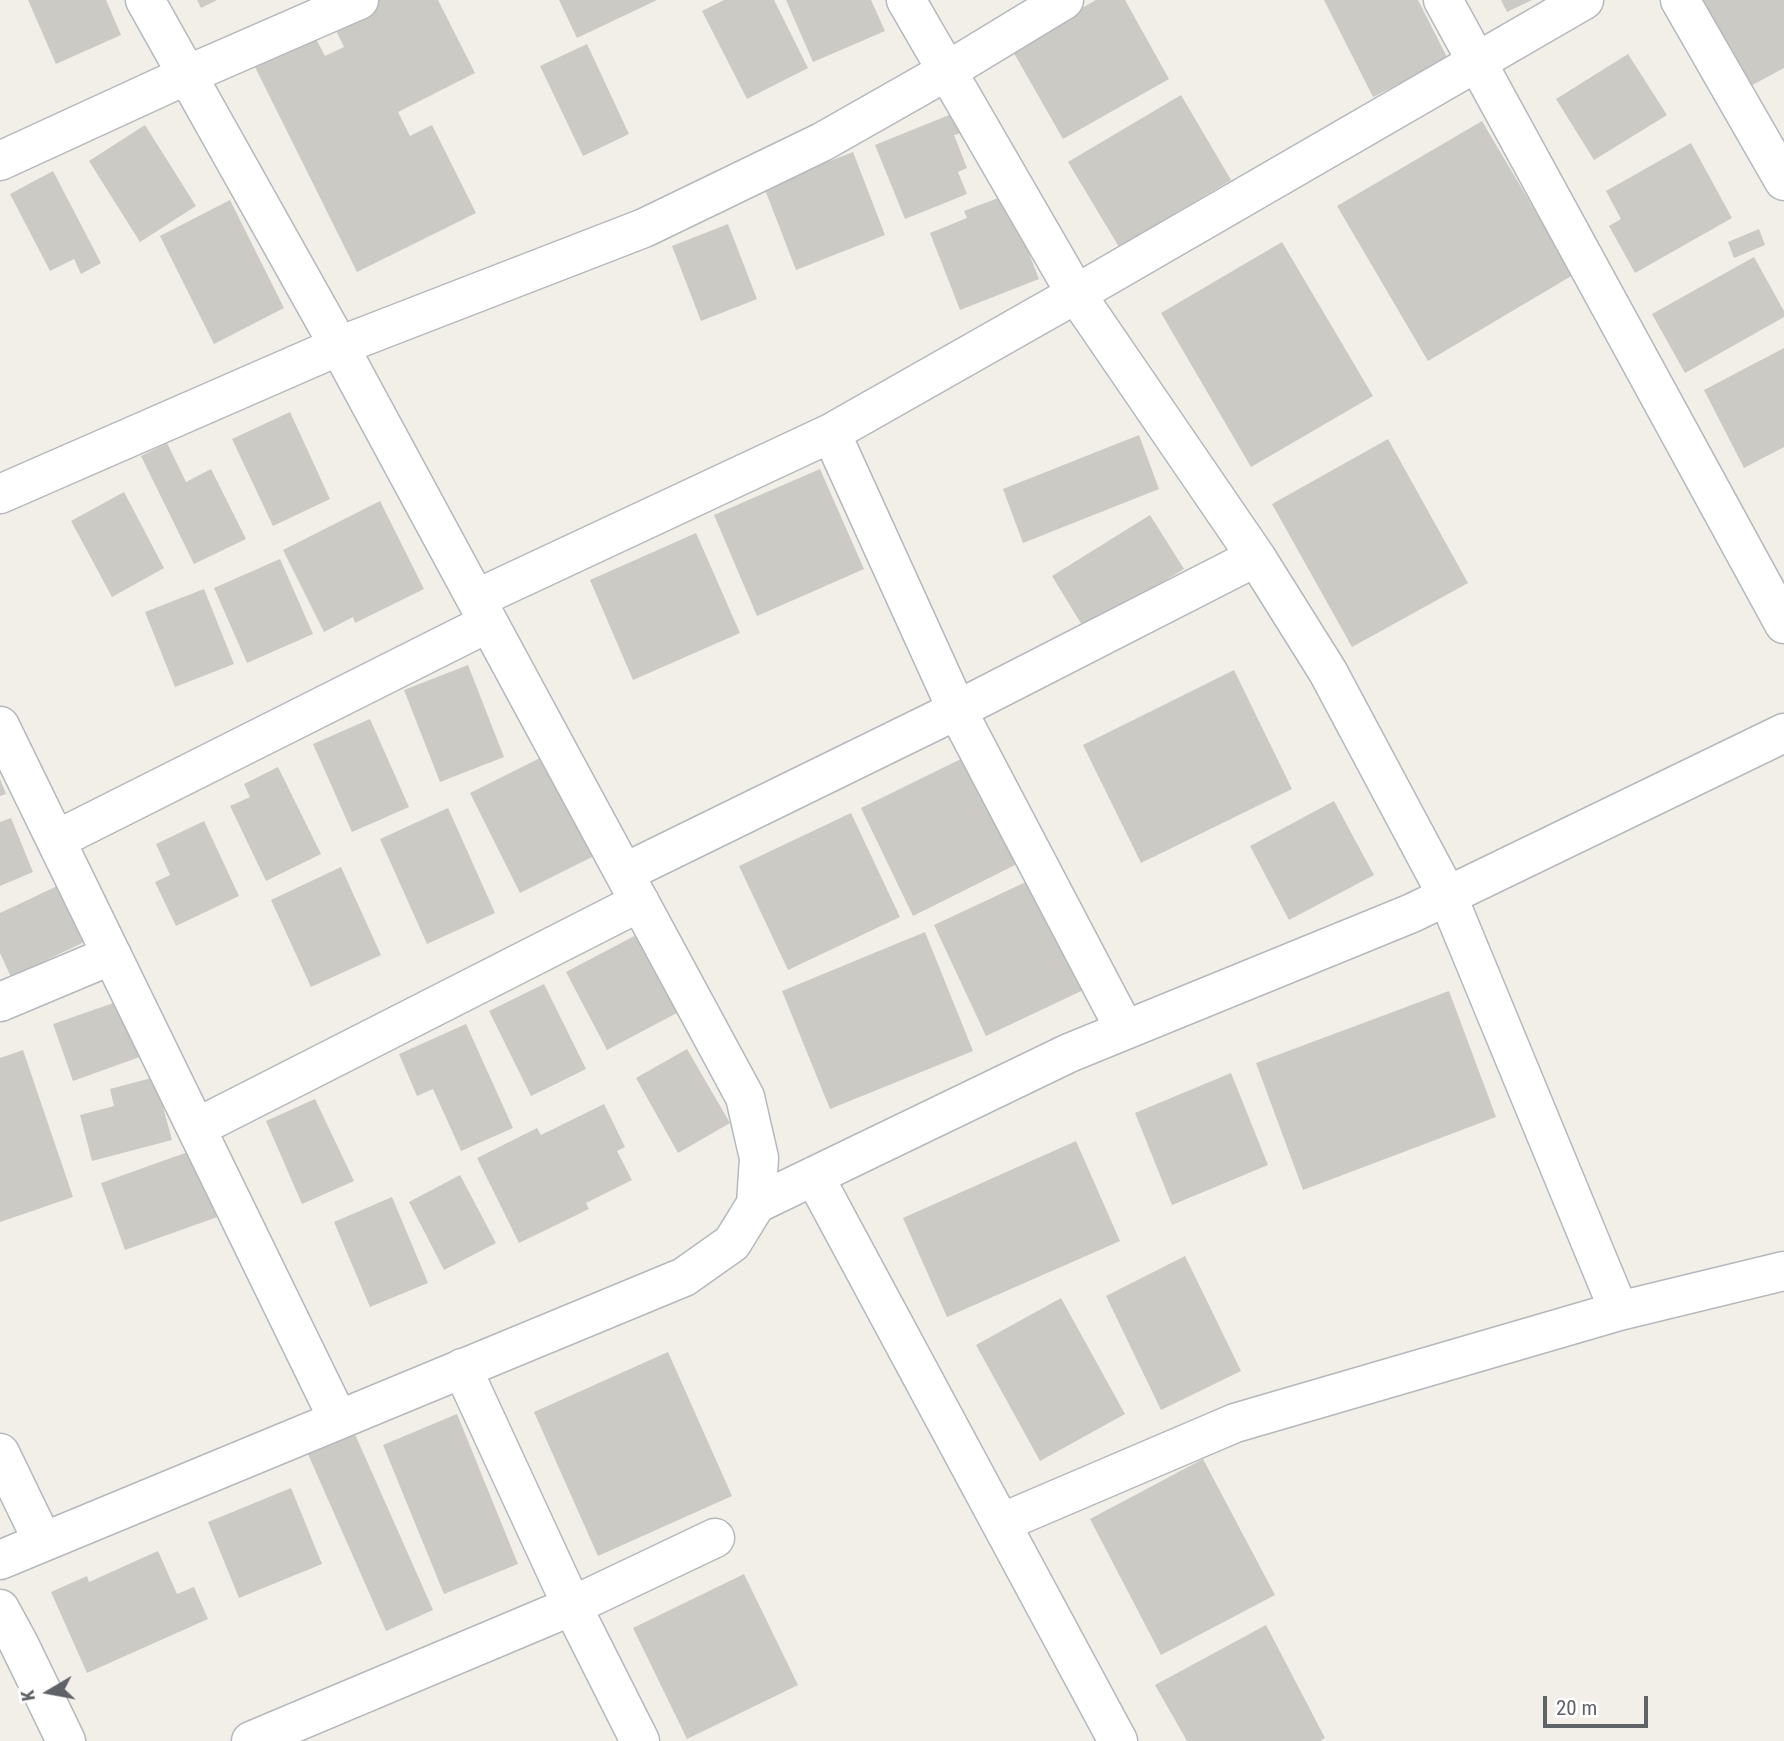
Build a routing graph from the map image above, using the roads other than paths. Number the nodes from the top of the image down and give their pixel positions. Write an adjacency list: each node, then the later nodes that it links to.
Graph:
1 (145, 0): 10 (street)
2 (359, 0): 10 (street)
3 (906, 0): 9 (street)
4 (1064, 0): 9 (street)
5 (1443, 0): 8 (street)
6 (1584, 0): 8 (street)
7 (1680, 0): 12 (street)
8 (1477, 62): 13 (street); 19 (street)
9 (947, 71): 13 (street); 14 (street)
10 (187, 75): 11 (street); 14 (street)
11 (0, 162)
12 (1784, 181)
13 (1076, 294): 15 (street); 17 (street)
14 (340, 346): 16 (street); 18 (street)
15 (831, 433): 18 (street); 20 (street)
16 (0, 494)
17 (1256, 557): 20 (street); 25 (street)
18 (482, 611): 23 (street); 24 (street)
19 (1784, 624)
20 (957, 710): 24 (street); 28 (street)
21 (0, 726): 23 (street)
22 (1784, 733): 25 (street)
23 (56, 840): 26 (street)
24 (632, 888): 29 (street); 31 (street)
25 (1447, 895): 28 (street); 33 (street)
26 (112, 955): 27 (street); 29 (street)
27 (0, 1002)
28 (1125, 1030): 30 (street)
29 (196, 1128): 35 (street)
30 (814, 1175): 31 (street); 37 (street)
31 (756, 1204): 34 (street)
32 (1784, 1271): 33 (street)
33 (1619, 1311): 37 (street)
34 (462, 1368): 35 (street); 41 (street)
35 (338, 1419): 39 (street)
36 (0, 1452): 39 (street)
37 (1001, 1523): 46 (street)
38 (715, 1538): 41 (street)
39 (43, 1542): 40 (street)
40 (0, 1560)
41 (572, 1606): 44 (street); 45 (street)
42 (0, 1609): 43 (street)
43 (66, 1741)
44 (251, 1741)
45 (640, 1741)
46 (1118, 1741)

